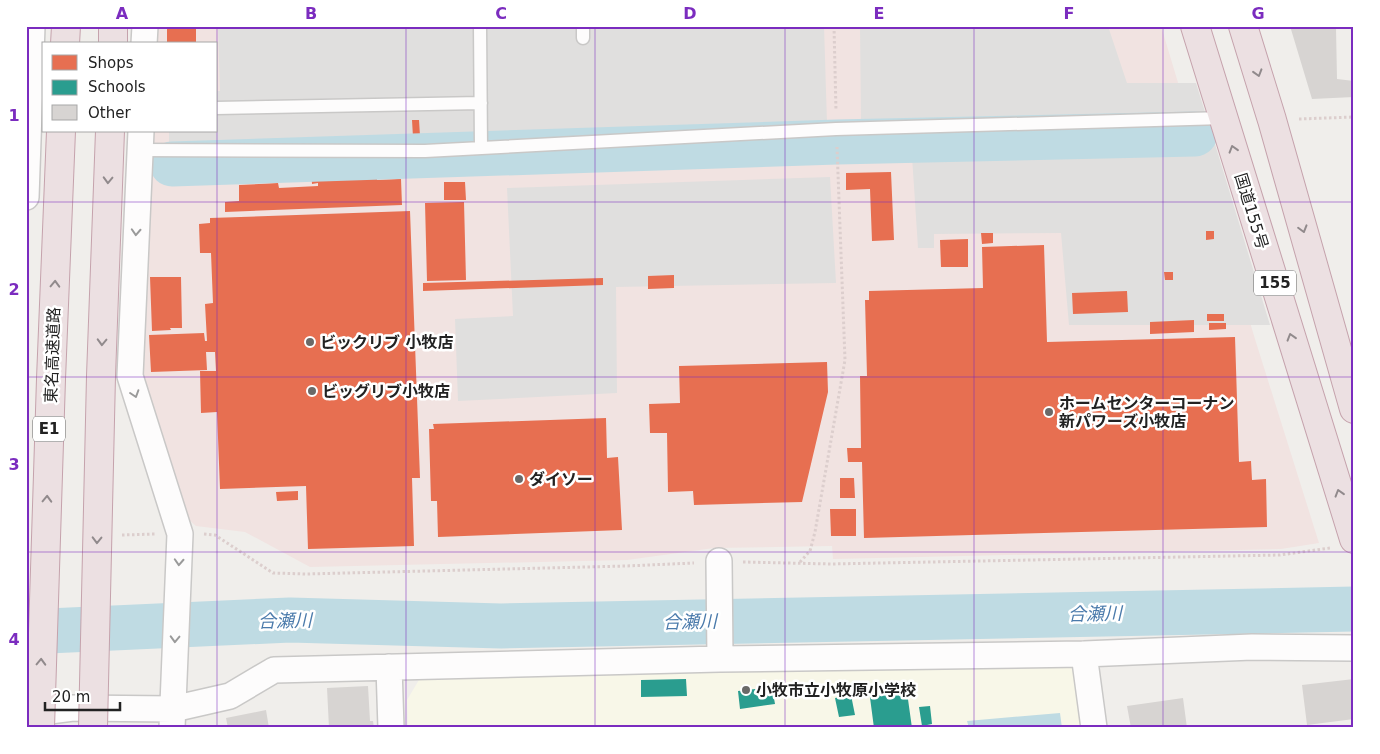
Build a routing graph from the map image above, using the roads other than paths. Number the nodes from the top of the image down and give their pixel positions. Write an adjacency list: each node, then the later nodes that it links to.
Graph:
1 (32, 26): 18 (street)
2 (66, 26): 8 (highway)
3 (113, 26): 9 (highway)
4 (145, 26): 10 (street)
5 (480, 26): 11 (lane)
6 (1195, 26): 13 (highway, 国道155号 / 155)
7 (1244, 26): 20 (highway, 155, one-way to 20)
8 (65, 42)
9 (113, 42)
10 (144, 42)
11 (481, 103): 12 (lane); 17 (lane)
12 (218, 108)
13 (1224, 118): 17 (lane); 21 (highway, 国道155号 / 155, one-way to 13)
14 (61, 132): 29 (highway, 東名高速道路 / E1, one-way to 14, bridge)
15 (110, 132): 30 (highway, one-way to 30, bridge)
16 (141, 141): 17 (lane); 28 (street, one-way to 28)
17 (482, 148)
18 (27, 154): 19 (street)
19 (26, 197)
20 (1354, 409)
21 (1342, 544)
22 (719, 561): 25 (street)
23 (1354, 648): 24 (street)
24 (1084, 654): 25 (street); 32 (street)
25 (720, 659): 26 (street)
26 (389, 666): 28 (street); 31 (street)
27 (26, 714): 28 (street)
28 (172, 718)
29 (40, 728)
30 (93, 728)
31 (391, 728)
32 (1094, 728)

